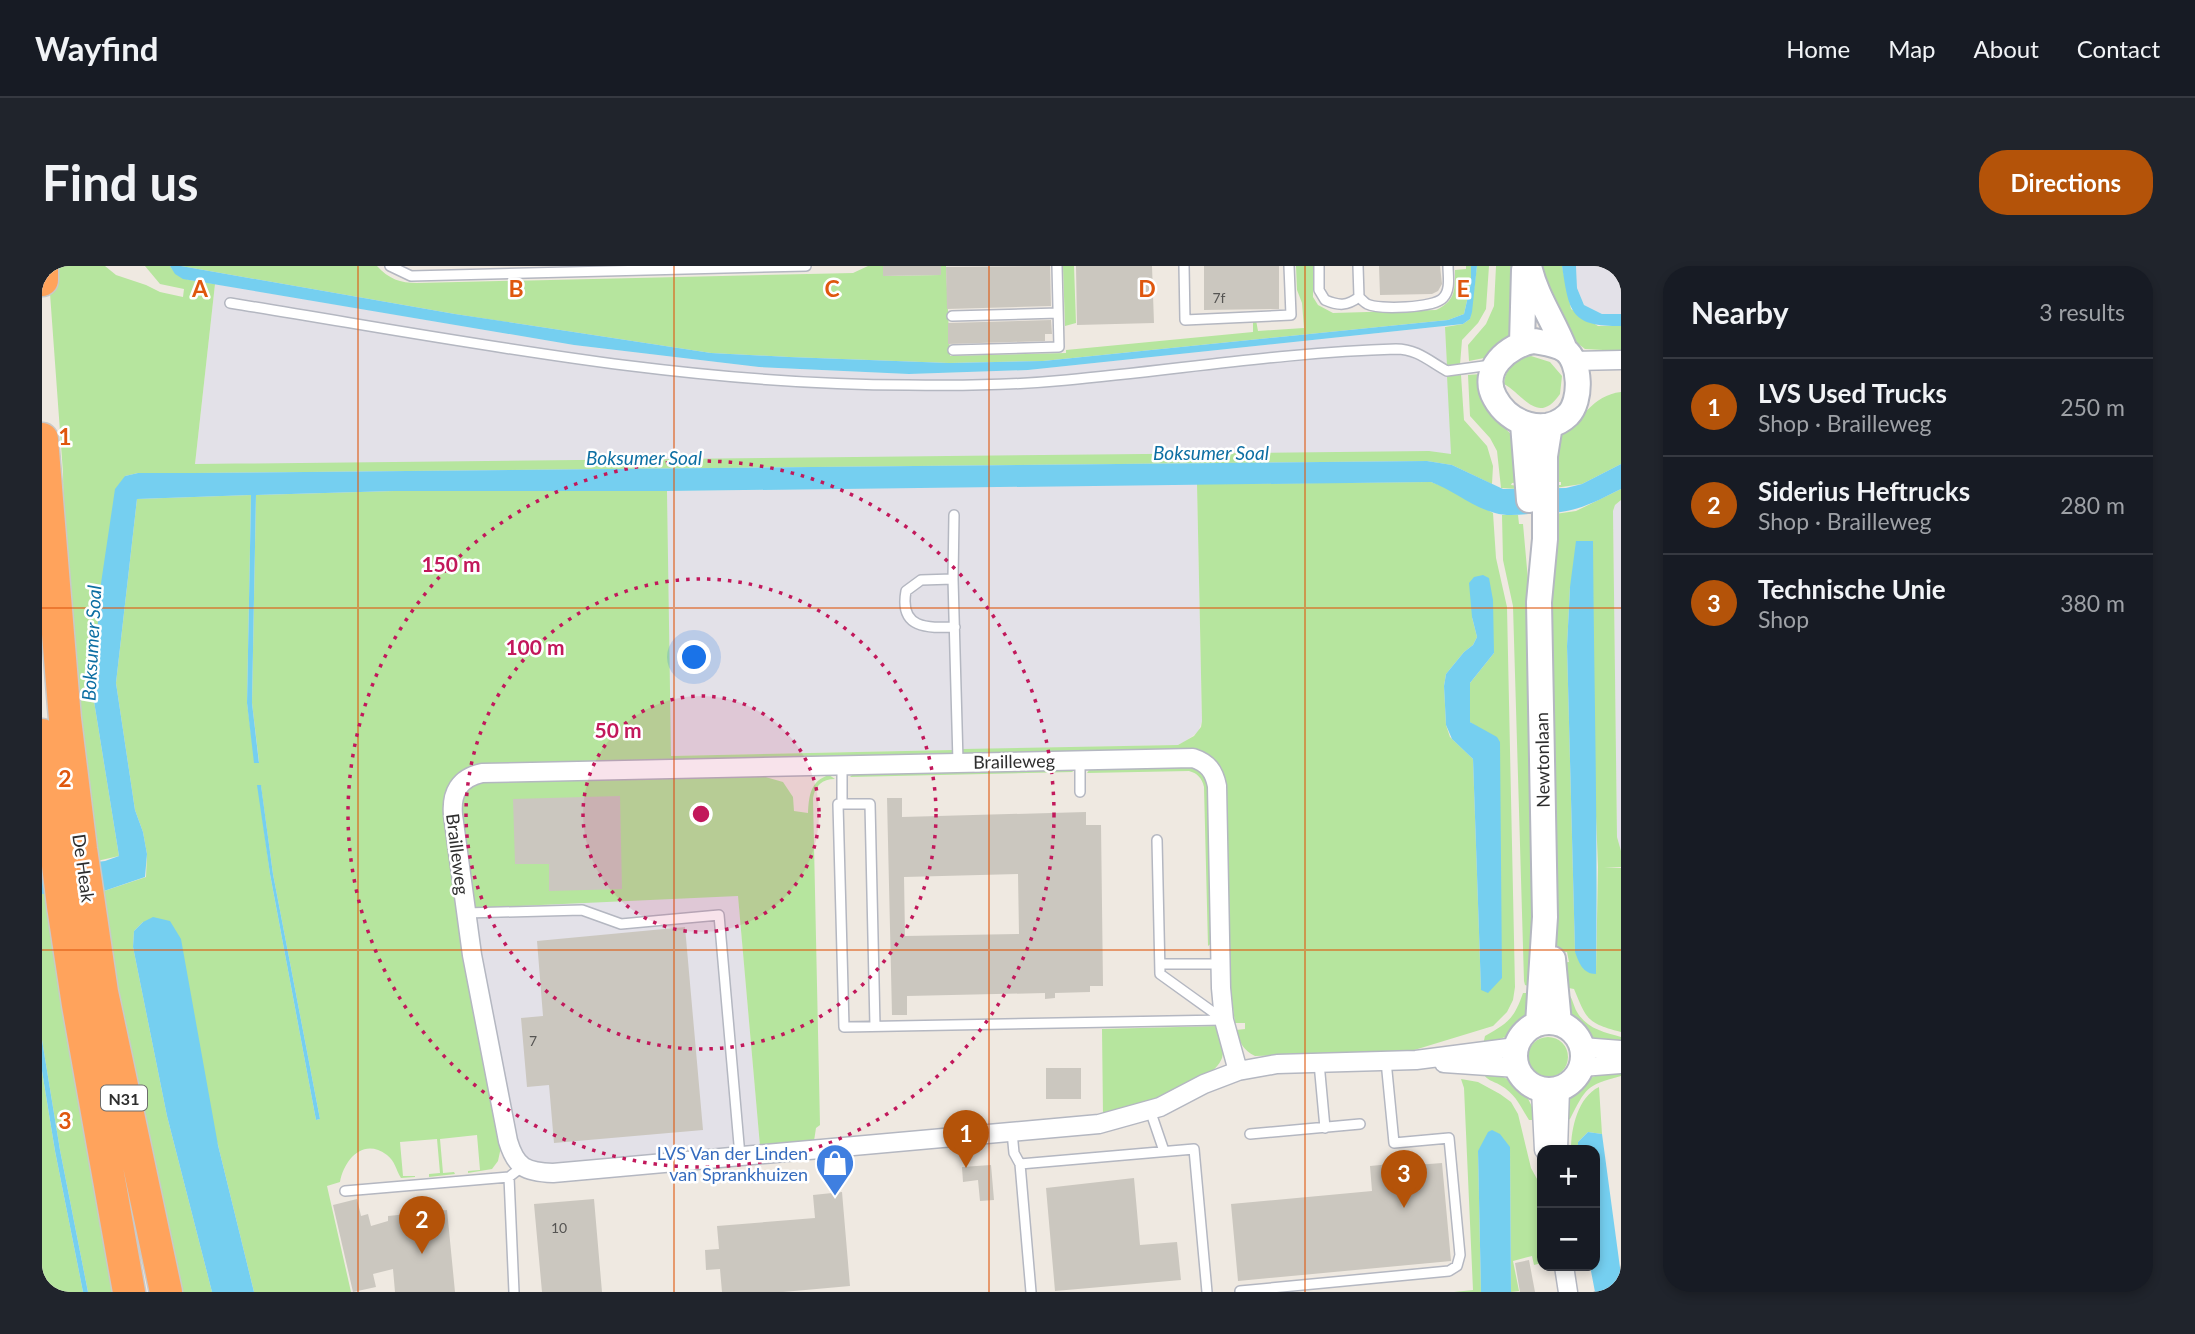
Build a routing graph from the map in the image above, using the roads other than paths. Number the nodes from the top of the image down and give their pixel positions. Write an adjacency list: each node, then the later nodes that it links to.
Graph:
1 (42, 266): 11 (highway)
2 (390, 266): 3 (lane)
3 (806, 266)
4 (1057, 266): 14 (lane)
5 (1184, 266): 6 (lane)
6 (1289, 266)
7 (1319, 266): 12 (lane)
8 (1358, 266): 12 (lane)
9 (1448, 266): 12 (lane)
10 (1526, 266): 16 (street); 18 (street)
11 (42, 280)
12 (1359, 297)
13 (230, 303): 20 (lane)
14 (1058, 313): 15 (lane); 17 (lane)
15 (952, 316)
16 (1522, 343): 18 (street); 20 (street)
17 (953, 350)
18 (1569, 356): 19 (street); 22 (street)
19 (1621, 360)
20 (1495, 365): 21 (street)
21 (1523, 424): 22 (street); 24 (street, Newtonlaan)
22 (1550, 425): 24 (street, Newtonlaan)
23 (42, 439): 35 (highway, De Heak / N31)
24 (1536, 483): 41 (street, Newtonlaan)
25 (954, 514): 26 (lane)
26 (953, 579): 27 (lane); 27 (lane)
27 (955, 627): 30 (lane)
28 (42, 735): 35 (highway, De Heak / N31)
29 (1080, 760): 30 (street, Brailleweg); 32 (lane); 39 (street, Brailleweg)
30 (958, 762): 31 (street, Brailleweg)
31 (842, 766): 33 (lane); 37 (street, Brailleweg)
32 (1080, 792)
33 (842, 804): 42 (lane); 42 (lane)
34 (1157, 841): 38 (lane)
35 (68, 850): 36 (highway, De Heak / N31)
36 (76, 904): 65 (highway, De Heak / N31); 66 (highway, De Heak / N31)
37 (466, 913): 59 (lane); 61 (street, Brailleweg)
38 (1160, 964): 39 (lane); 40 (lane)
39 (1221, 964): 40 (street, Brailleweg)
40 (1224, 1020): 42 (lane); 49 (street, Brailleweg)
41 (1548, 1024): 44 (street); 45 (street)
42 (875, 1026)
43 (1621, 1049): 44 (street)
44 (1582, 1057): 48 (street); 50 (street)
45 (1516, 1058): 46 (street); 50 (street)
46 (1386, 1061): 47 (street); 64 (lane)
47 (1319, 1063): 49 (street); 53 (lane)
48 (1621, 1064)
49 (1238, 1071): 51 (street)
50 (1550, 1089): 56 (street); 57 (street)
51 (1150, 1110): 54 (street); 58 (lane)
52 (1360, 1124): 53 (lane)
53 (1325, 1128): 55 (lane)
54 (1012, 1132): 59 (street); 60 (lane)
55 (1250, 1134)
56 (1544, 1145)
57 (1557, 1145)
58 (1164, 1152): 60 (lane); 69 (lane)
59 (740, 1156): 61 (street)
60 (1020, 1164): 68 (lane)
61 (516, 1172): 62 (lane); 67 (lane)
62 (345, 1191)
63 (1565, 1271): 70 (street)
64 (1240, 1291)
65 (129, 1292)
66 (166, 1292)
67 (514, 1292)
68 (1031, 1292)
69 (1207, 1292)
70 (1568, 1292)

